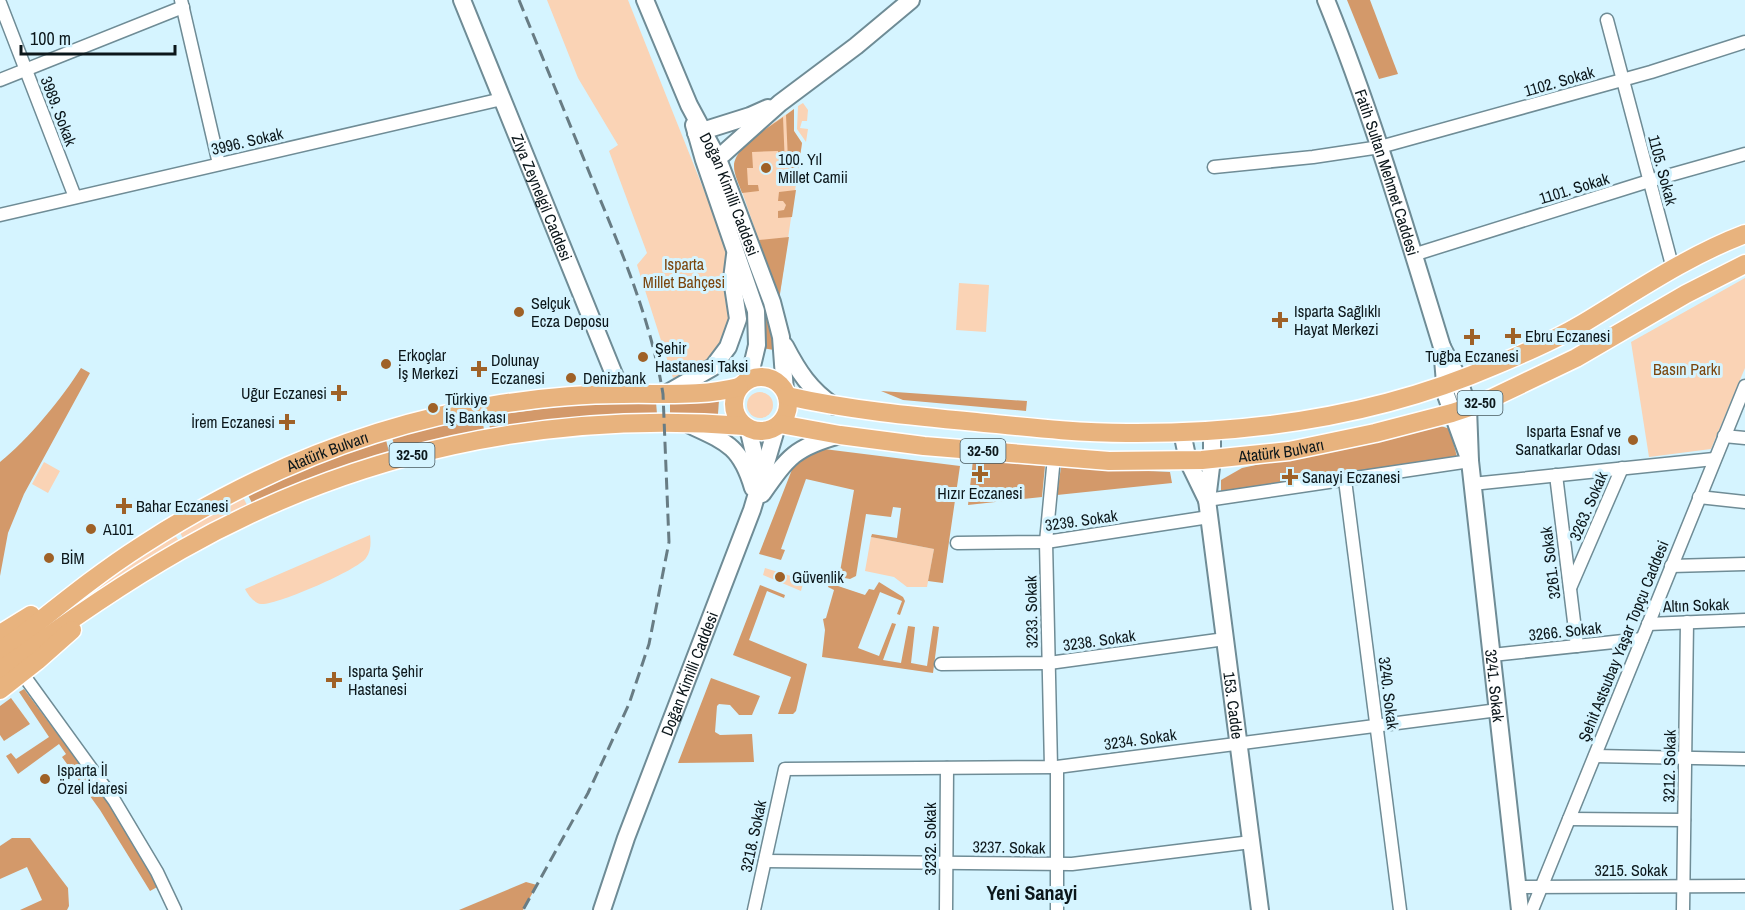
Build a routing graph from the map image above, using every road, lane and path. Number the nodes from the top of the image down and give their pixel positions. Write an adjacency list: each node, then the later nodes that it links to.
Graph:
1 (462, 0): 12 (street, Ziya Zeynelgil Caddesi)
2 (645, 0): 14 (street, Doğan Kimilli Caddesi)
3 (911, 0): 13 (street)
4 (1326, 0): 15 (street, Fatih Sultan Mehmet Caddesi)
5 (0, 3): 9 (street, 3989. Sokak)
6 (182, 3): 9 (street); 18 (street)
7 (1607, 20): 11 (street, 1105. Sokak)
8 (1745, 42): 11 (street, 1102. Sokak)
9 (26, 70): 10 (street); 21 (street, 3989. Sokak)
10 (0, 80)
11 (1622, 80): 15 (street, 1102. Sokak); 20 (street, 1105. Sokak)
12 (502, 99): 18 (street, 3996. Sokak); 33 (street, Ziya Zeynelgil Caddesi)
13 (780, 103): 14 (street); 17 (street)
14 (700, 132): 17 (street, Doğan Kimilli Caddesi)
15 (1380, 147): 19 (street, 1102. Sokak); 25 (street, Fatih Sultan Mehmet Caddesi)
16 (1745, 154): 20 (street, 1101. Sokak)
17 (712, 163): 24 (street, Doğan Kimilli Caddesi); 28 (street, Doğan Kimilli Caddesi)
18 (219, 164): 21 (street, 3996. Sokak)
19 (1215, 167)
20 (1649, 181): 25 (street, 1101. Sokak); 27 (street, 1105. Sokak)
21 (75, 197): 22 (street, 3996. Sokak)
22 (0, 215)
23 (1745, 234): 27 (main road, Atatürk Bulvarı / 32-50)
24 (736, 251): 30 (street, Doğan Kimilli Caddesi); 34 (street)
25 (1413, 255): 29 (street, Fatih Sultan Mehmet Caddesi)
26 (1745, 264): 36 (main road, Atatürk Bulvarı / 32-50)
27 (1672, 269): 29 (main road, Atatürk Bulvarı / 32-50)
28 (781, 338): 32 (street, Doğan Kimilli Caddesi); 35 (street)
29 (1451, 383): 36 (street, 3241. Sokak); 40 (main road, Atatürk Bulvarı / 32-50)
30 (743, 384): 32 (main road); 34 (main road, Atatürk Bulvarı / 32-50); 39 (main road)
31 (1745, 386): 43 (street, Şehit Astsubay Yaşar Topçu Caddesi)
32 (786, 393): 35 (main road, Atatürk Bulvarı / 32-50); 38 (main road)
33 (621, 394): 34 (main road, Atatürk Bulvarı / 32-50); 64 (main road, Atatürk Bulvarı / 32-50)
34 (666, 394)
35 (835, 406): 41 (main road, Atatürk Bulvarı / 32-50)
36 (1460, 410): 46 (main road, Atatürk Bulvarı / 32-50); 49 (street, 3241. Sokak)
37 (683, 422): 39 (main road, Atatürk Bulvarı / 32-50); 54 (street); 66 (main road, Atatürk Bulvarı / 32-50)
38 (778, 425): 39 (main road); 42 (main road, Atatürk Bulvarı / 32-50); 58 (street, Doğan Kimilli Caddesi)
39 (746, 427): 54 (street, Doğan Kimilli Caddesi)
40 (1212, 430): 41 (main road, Atatürk Bulvarı / 32-50); 46 (street)
41 (1182, 432): 48 (street)
42 (840, 435): 45 (main road, Atatürk Bulvarı / 32-50); 58 (street)
43 (1724, 436): 44 (street); 47 (street, Şehit Astsubay Yaşar Topçu Caddesi)
44 (1745, 438)
45 (1054, 457): 48 (main road, Atatürk Bulvarı / 32-50); 60 (street, 3233. Sokak)
46 (1212, 459): 48 (main road, Atatürk Bulvarı / 32-50); 56 (street)
47 (1714, 459): 50 (street); 55 (street, Şehit Astsubay Yaşar Topçu Caddesi)
48 (1188, 461): 56 (street)
49 (1470, 461): 52 (street); 53 (street, 3241. Sokak)
50 (1622, 468): 51 (street); 65 (street, 3263. Sokak)
51 (1556, 475): 53 (street); 65 (street, 3261. Sokak)
52 (1345, 480): 56 (street); 82 (street, 3240. Sokak)
53 (1472, 484): 75 (street, 3241. Sokak)
54 (753, 488): 58 (street, Doğan Kimilli Caddesi)
55 (1699, 497): 57 (street); 63 (street, Şehit Astsubay Yaşar Topçu Caddesi)
56 (1207, 500): 59 (street, 153. Cadde)
57 (1745, 502)
58 (752, 510): 92 (street, Doğan Kimilli Caddesi)
59 (1209, 517): 60 (street, 3239. Sokak); 71 (street, 153. Cadde)
60 (1046, 542): 61 (street, 3239. Sokak); 76 (street, 3233. Sokak)
61 (957, 543)
62 (1745, 564): 63 (street)
63 (1671, 566): 69 (street, Şehit Astsubay Yaşar Topçu Caddesi)
64 (85, 585): 70 (main road); 74 (main road, Atatürk Bulvarı / 32-50)
65 (1570, 589): 73 (street, 3261. Sokak)
66 (108, 596): 78 (main road, Atatürk Bulvarı / 32-50); 79 (main road)
67 (1745, 620): 68 (street, Altın Sokak)
68 (1687, 622): 69 (street, Altın Sokak); 85 (street, 3212. Sokak)
69 (1648, 624): 72 (street, Şehit Astsubay Yaşar Topçu Caddesi)
70 (0, 634)
71 (1225, 639): 76 (street, 3238. Sokak); 83 (street, 153. Cadde)
72 (1642, 639): 73 (street, 3266. Sokak); 84 (street, Şehit Astsubay Yaşar Topçu Caddesi)
73 (1577, 646): 75 (street, 3266. Sokak)
74 (0, 652)
75 (1491, 655): 81 (street, 3241. Sokak)
76 (1049, 663): 77 (street, 3238. Sokak); 87 (street, 3233. Sokak)
77 (941, 664)
78 (0, 671)
79 (22, 673): 80 (main road); 101 (street)
80 (0, 690)
81 (1498, 710): 82 (street, 3234. Sokak); 99 (street, 3241. Sokak)
82 (1376, 725): 83 (street, 3234. Sokak); 108 (street, 3240. Sokak)
83 (1239, 743): 87 (street, 3234. Sokak); 93 (street, 153. Cadde)
84 (1595, 756): 85 (street); 90 (street, Şehit Astsubay Yaşar Topçu Caddesi)
85 (1685, 757): 86 (street); 91 (street, 3212. Sokak)
86 (1745, 759)
87 (1054, 767): 88 (street, 3234. Sokak); 96 (street, 3233. Sokak)
88 (947, 768): 89 (street, 3234. Sokak); 95 (street, 3232. Sokak)
89 (785, 769): 94 (street, 3218. Sokak)
90 (1569, 819): 91 (street); 100 (street, Şehit Astsubay Yaşar Topçu Caddesi)
91 (1684, 820): 97 (street, 3212. Sokak)
92 (626, 838): 102 (street, Doğan Kimilli Caddesi); 103 (street, Doğan Kimilli Caddesi)
93 (1251, 842): 96 (street, 3237. Sokak); 107 (street, 153. Cadde)
94 (765, 861): 95 (street, 3237. Sokak); 104 (street, 3218. Sokak)
95 (946, 863): 96 (street, 3237. Sokak); 105 (street, 3232. Sokak)
96 (1057, 864): 106 (street, 3233. Sokak)
97 (1683, 886): 98 (street, 3215. Sokak); 100 (street, 3215. Sokak); 110 (street, 3212. Sokak)
98 (1745, 886)
99 (1518, 887): 100 (street, 3215. Sokak); 109 (street, 3241. Sokak)
100 (1542, 887): 109 (street, Şehit Astsubay Yaşar Topçu Caddesi)
101 (175, 910)
102 (592, 910)
103 (602, 910)
104 (754, 910)
105 (946, 910)
106 (1057, 910)
107 (1260, 910)
108 (1400, 910)
109 (1521, 910)
110 (1683, 910)

